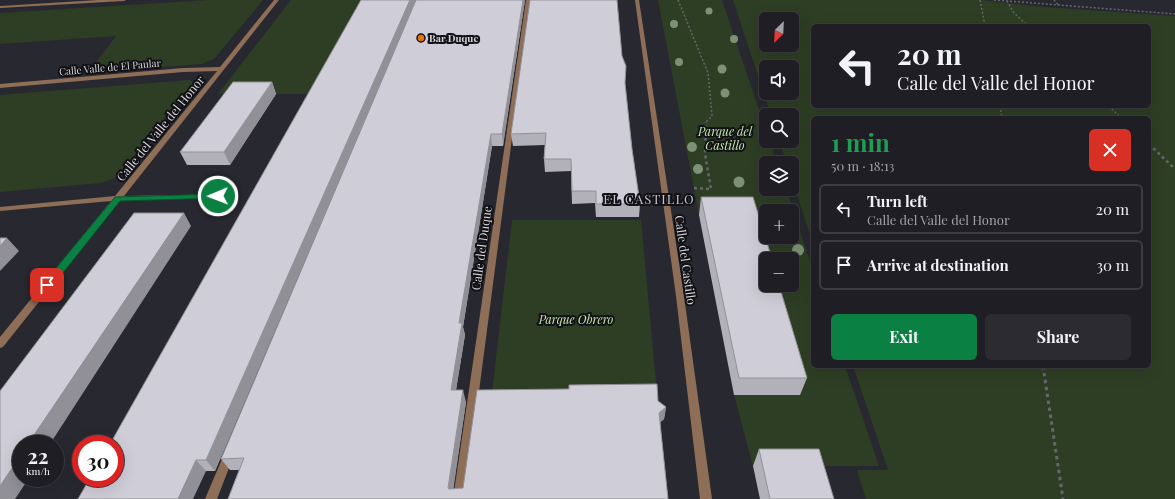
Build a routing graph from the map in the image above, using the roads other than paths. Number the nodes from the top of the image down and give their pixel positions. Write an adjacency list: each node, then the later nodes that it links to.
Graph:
1 (124, 0): 5 (street)
2 (277, 0): 6 (street, Calle del Valle del Honor)
3 (528, 0): 14 (street, Calle del Duque)
4 (637, 0): 15 (street, Calle del Castillo)
5 (0, 7)
6 (222, 69): 7 (street, Calle Valle de El Paular); 9 (street, Calle del Valle del Honor)
7 (0, 86)
8 (232, 196): 9 (street)
9 (118, 198): 10 (street); 11 (street, Calle del Valle del Honor)
10 (0, 209)
11 (0, 344)
12 (232, 448): 13 (street)
13 (211, 499)
14 (459, 499)
15 (706, 499)

